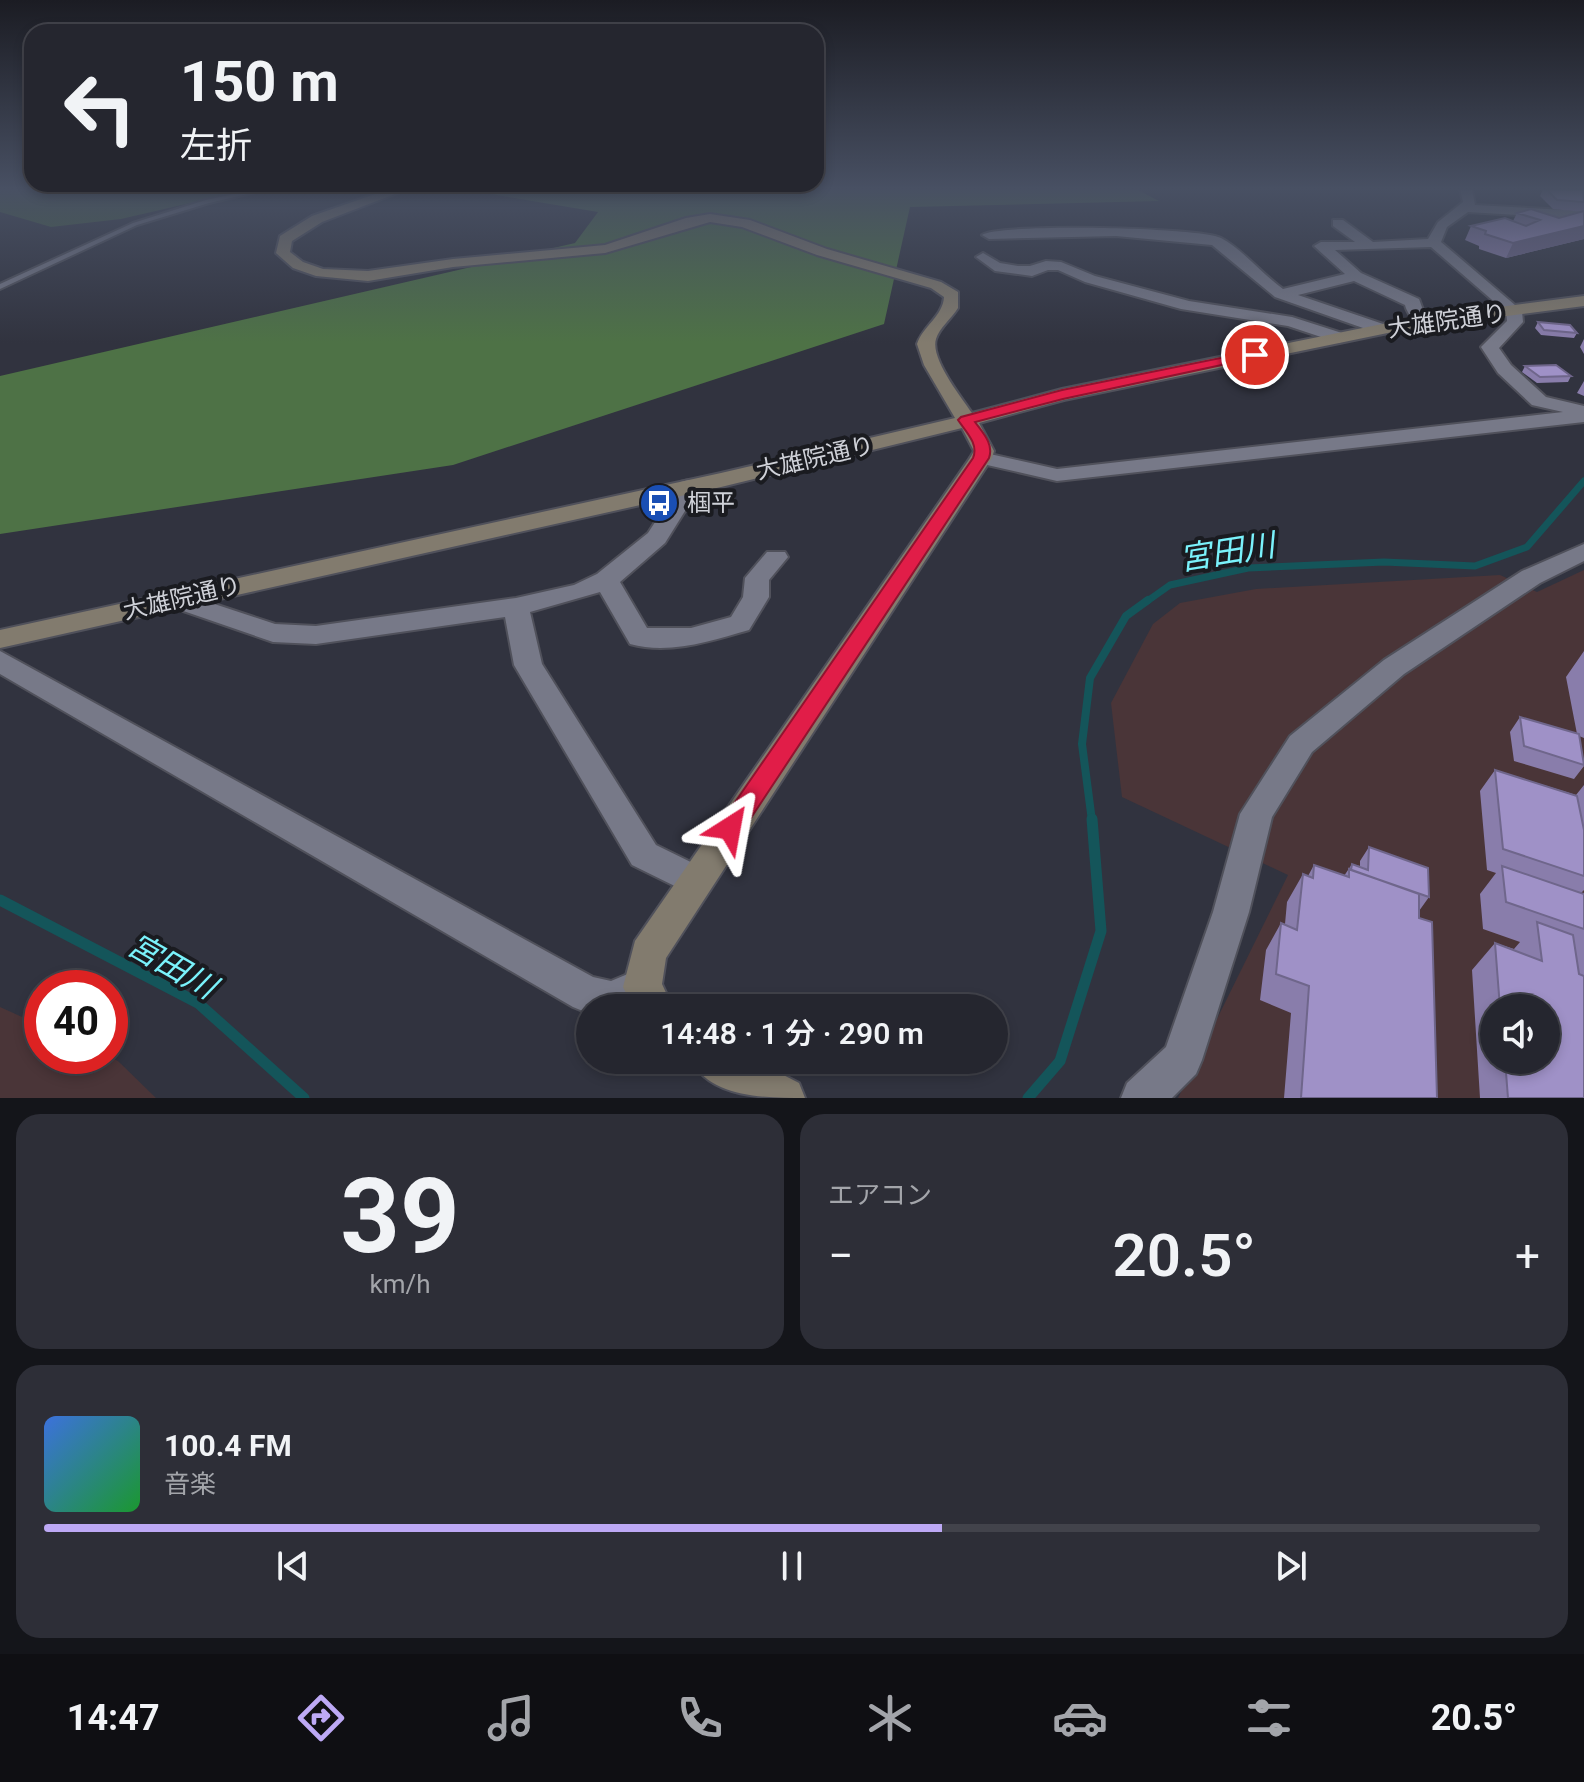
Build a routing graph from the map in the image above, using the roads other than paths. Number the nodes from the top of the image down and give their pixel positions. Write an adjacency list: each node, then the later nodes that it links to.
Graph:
1 (100, 240): 13 (lane)
2 (285, 240): 3 (street)
3 (640, 240)
4 (789, 240): 21 (street)
5 (1208, 240): 10 (street)
6 (1362, 240): 8 (street)
7 (1434, 243): 8 (street); 16 (street)
8 (1370, 246): 12 (street)
9 (1136, 247): 10 (street)
10 (1227, 250): 14 (street)
11 (983, 257): 19 (street)
12 (1356, 276): 14 (street); 17 (street)
13 (0, 287)
14 (1281, 294): 18 (street)
15 (1584, 301): 16 (street, 大雄院通り)
16 (1514, 311): 17 (street, 大雄院通り); 20 (street)
17 (1428, 321): 18 (street, 大雄院通り)
18 (1380, 329): 19 (street, 大雄院通り)
19 (1339, 338): 21 (street, 大雄院通り)
20 (1584, 414): 22 (street)
21 (966, 420): 22 (street); 23 (street, 大雄院通り)
22 (981, 458): 31 (street)
23 (689, 487): 26 (street); 27 (street, 大雄院通り)
24 (1584, 551): 36 (street)
25 (776, 557): 26 (street)
26 (606, 580): 28 (street)
27 (175, 599): 28 (street); 29 (street, 大雄院通り)
28 (516, 607): 31 (street)
29 (0, 639)
30 (0, 661): 32 (street)
31 (695, 881): 33 (street)
32 (587, 994)
33 (648, 994)
34 (739, 1074): 35 (street)
35 (784, 1098)
36 (1142, 1098)

